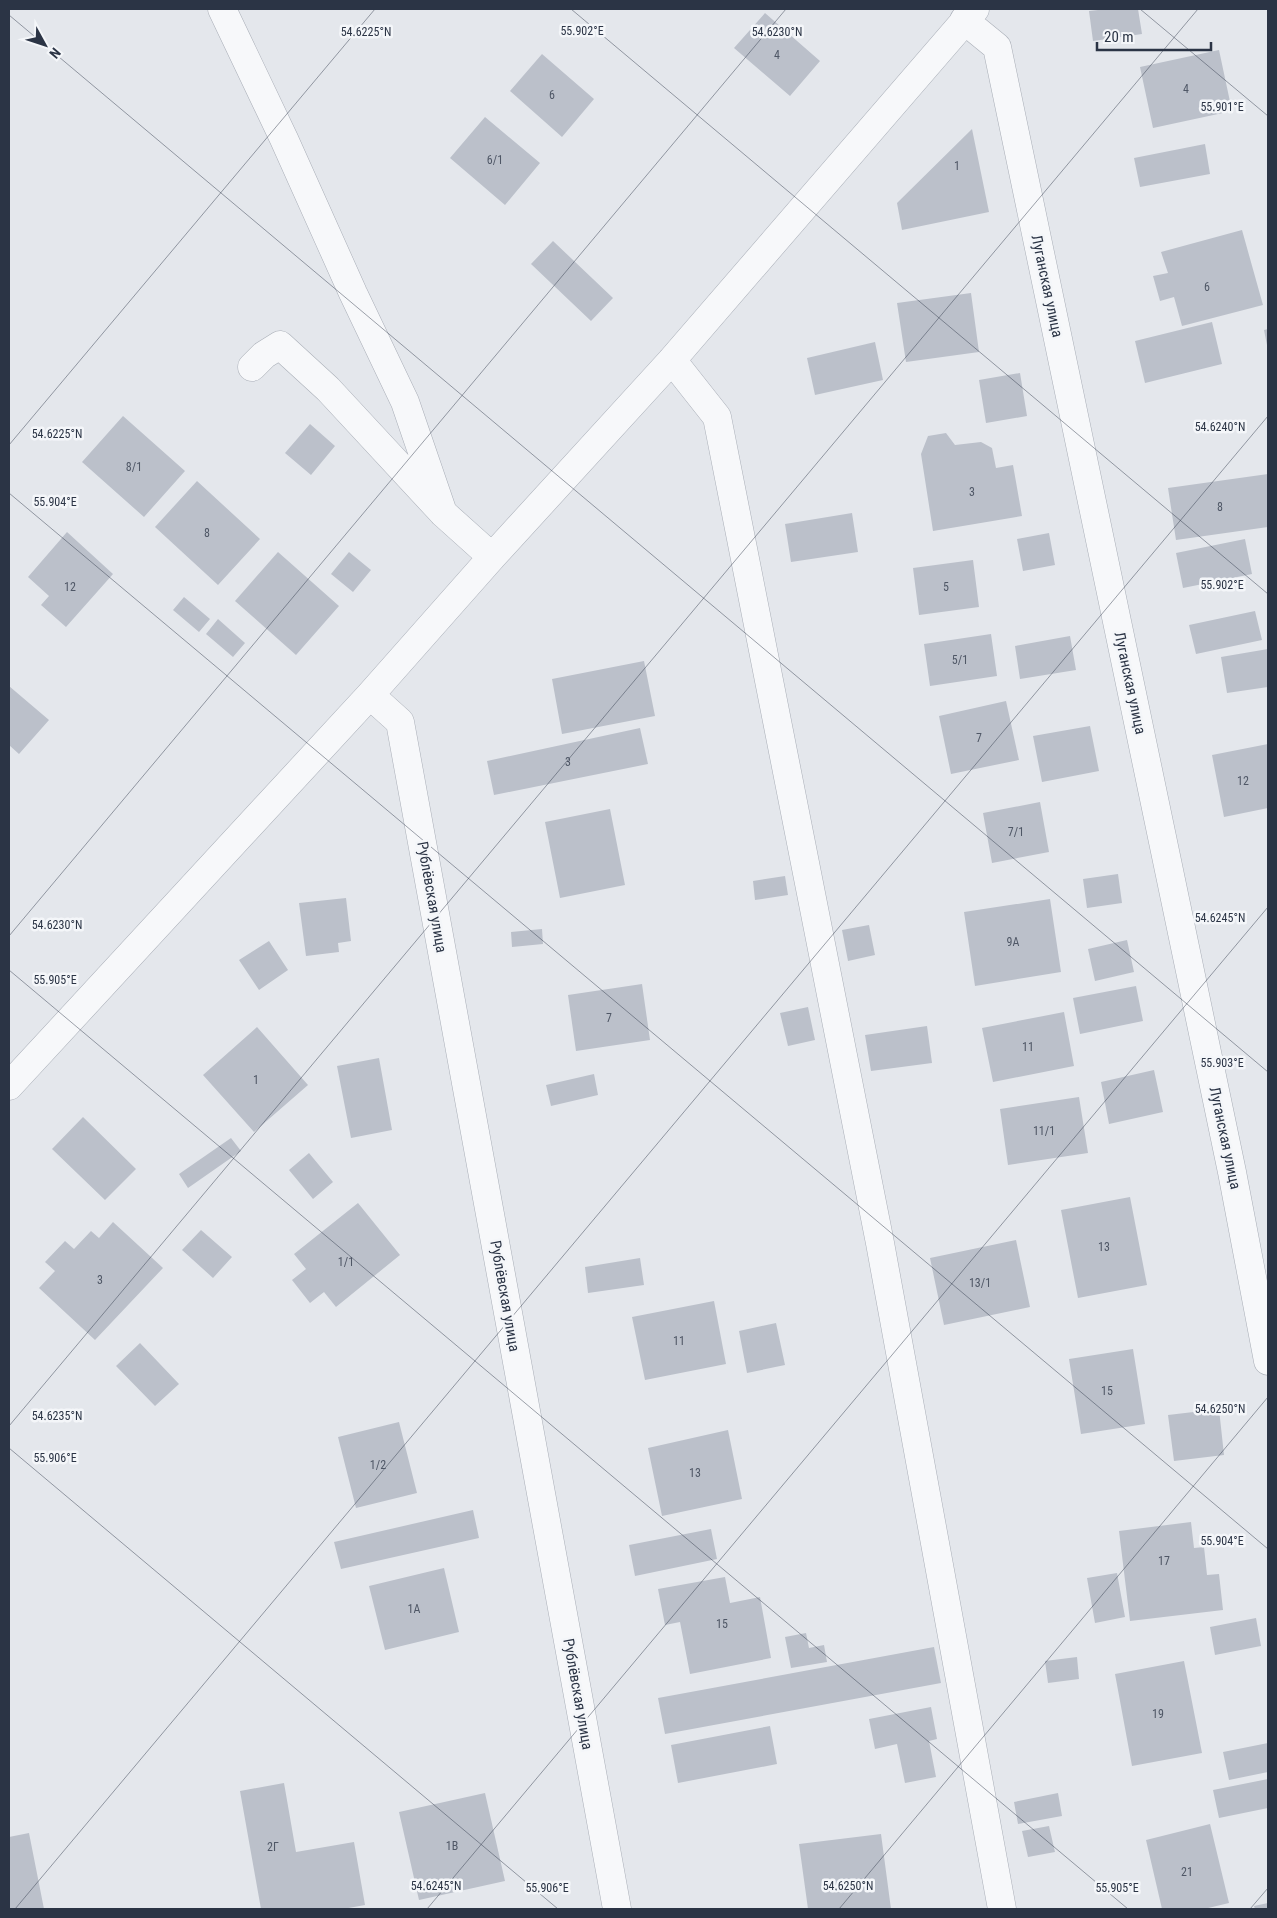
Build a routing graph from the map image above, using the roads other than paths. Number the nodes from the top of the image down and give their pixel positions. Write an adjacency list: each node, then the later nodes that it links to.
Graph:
1 (222, 9): 5 (street)
2 (970, 15): 3 (street); 9 (street, Луганская улица)
3 (672, 360): 6 (street); 11 (street)
4 (252, 367): 5 (street)
5 (443, 513): 6 (street)
6 (492, 557): 7 (street)
7 (370, 695): 8 (street); 10 (street, Рублёвская улица)
8 (9, 1086)
9 (1268, 1361)
10 (617, 1909)
11 (1002, 1909)

